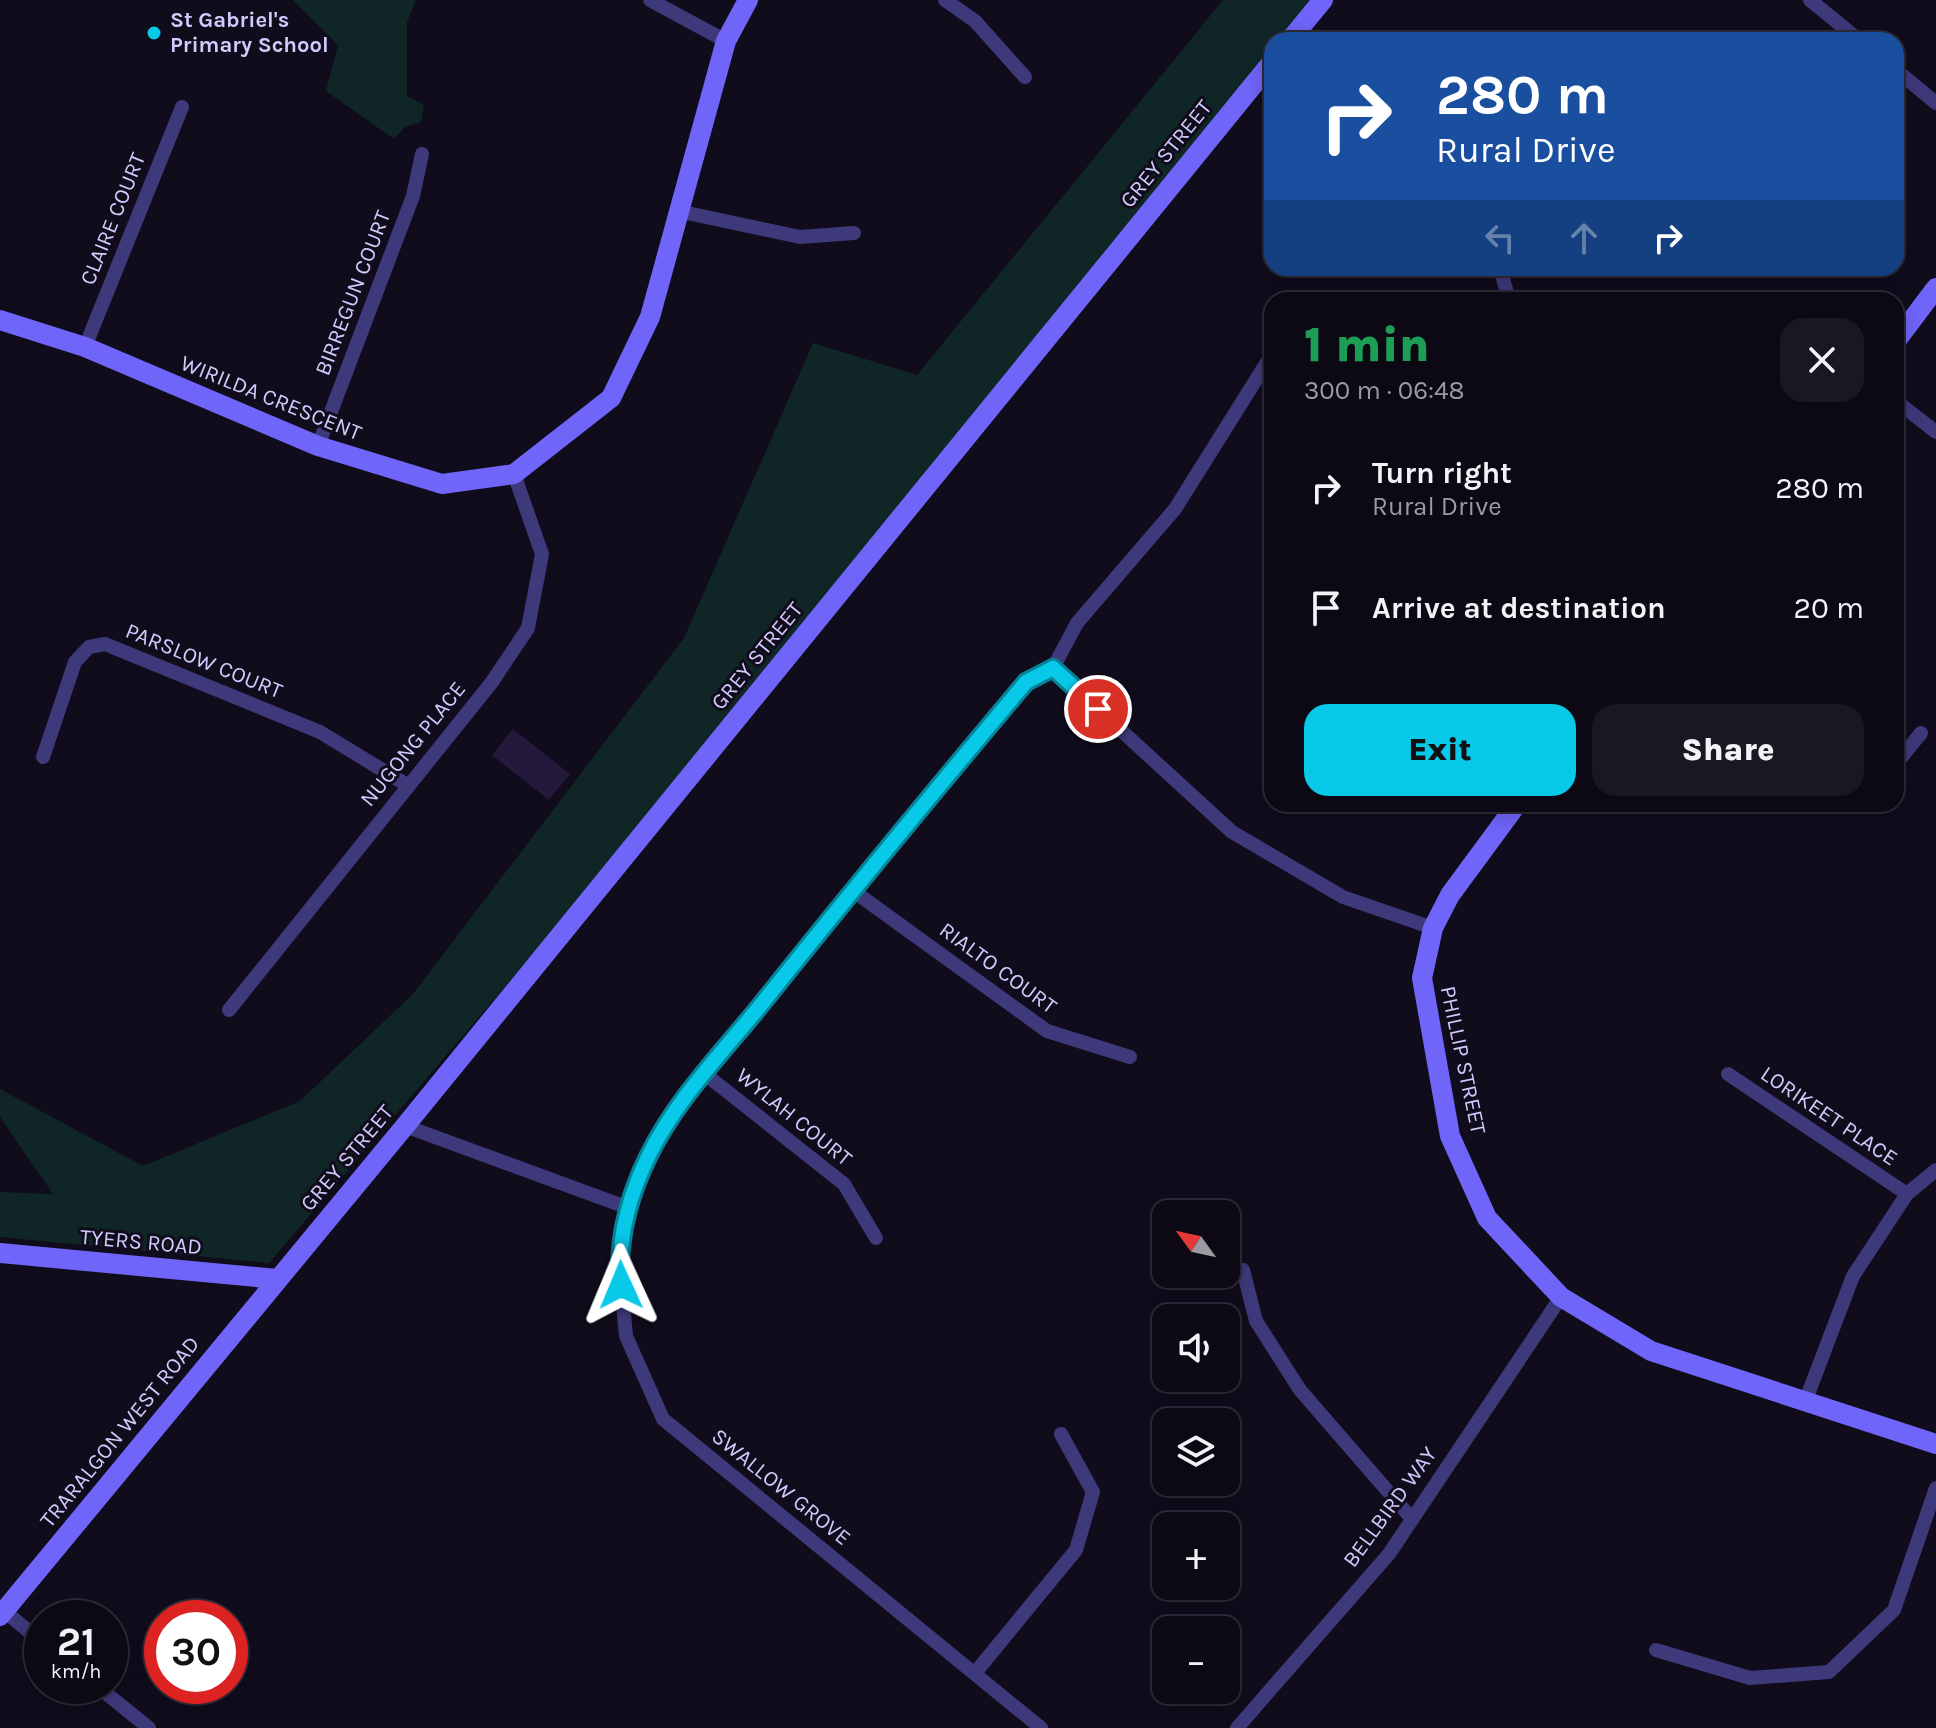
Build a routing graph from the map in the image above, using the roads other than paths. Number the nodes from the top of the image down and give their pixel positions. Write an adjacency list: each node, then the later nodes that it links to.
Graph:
1 (650, 0): 8 (street)
2 (748, 0): 8 (main road)
3 (945, 0): 10 (street)
4 (1323, 0): 6 (main road)
5 (1810, 0): 7 (street)
6 (1297, 32)
7 (1849, 32)
8 (726, 41): 15 (main road)
9 (1264, 72): 38 (main road, GREY STREET)
10 (1025, 77)
11 (1904, 77): 12 (street)
12 (1936, 103)
13 (182, 107): 20 (street, CLAIRE COURT)
14 (422, 154): 24 (street, BIRREGUN COURT)
15 (678, 211): 16 (street); 25 (main road)
16 (854, 233)
17 (1936, 288): 19 (main road)
18 (0, 320): 20 (main road, WIRILDA CRESCENT)
19 (1904, 330)
20 (85, 347): 24 (main road, WIRILDA CRESCENT)
21 (1264, 367): 26 (street)
22 (1904, 407): 23 (street)
23 (1936, 432)
24 (318, 446): 25 (main road, WIRILDA CRESCENT)
25 (514, 474): 30 (street, NUGONG PLACE)
26 (1053, 668): 32 (street, SWALLOW GROVE); 33 (street)
27 (1921, 733): 28 (street)
28 (1904, 754)
29 (43, 757): 30 (street, PARSLOW COURT)
30 (407, 785): 34 (street, NUGONG PLACE)
31 (1511, 812): 33 (main road, PHILLIP STREET)
32 (852, 890): 35 (street, RIALTO COURT); 36 (street, SWALLOW GROVE)
33 (1433, 928): 46 (main road, PHILLIP STREET)
34 (229, 1010)
35 (1130, 1057)
36 (705, 1074): 41 (street, SWALLOW GROVE); 42 (street, WYLAH COURT)
37 (1728, 1074): 40 (street, LORIKEET PLACE)
38 (405, 1126): 41 (street); 45 (main road, GREY STREET)
39 (1936, 1170): 40 (street)
40 (1907, 1194): 47 (street)
41 (626, 1207): 55 (street, SWALLOW GROVE)
42 (876, 1238)
43 (0, 1253): 45 (main road, TYERS ROAD)
44 (1243, 1270): 51 (street)
45 (277, 1279): 52 (main road, TRARALGON WEST ROAD)
46 (1561, 1297): 47 (main road, PHILLIP STREET); 51 (street, BELLBIRD WAY)
47 (1805, 1402): 49 (main road, PHILLIP STREET)
48 (1061, 1434): 55 (street)
49 (1936, 1444)
50 (1936, 1488): 54 (street)
51 (1412, 1519): 59 (street, BELLBIRD WAY)
52 (2, 1614): 53 (street)
53 (24, 1629)
54 (1656, 1650)
55 (975, 1673): 58 (street, SWALLOW GROVE)
56 (119, 1704): 57 (street)
57 (149, 1728)
58 (1041, 1728)
59 (1237, 1728)

